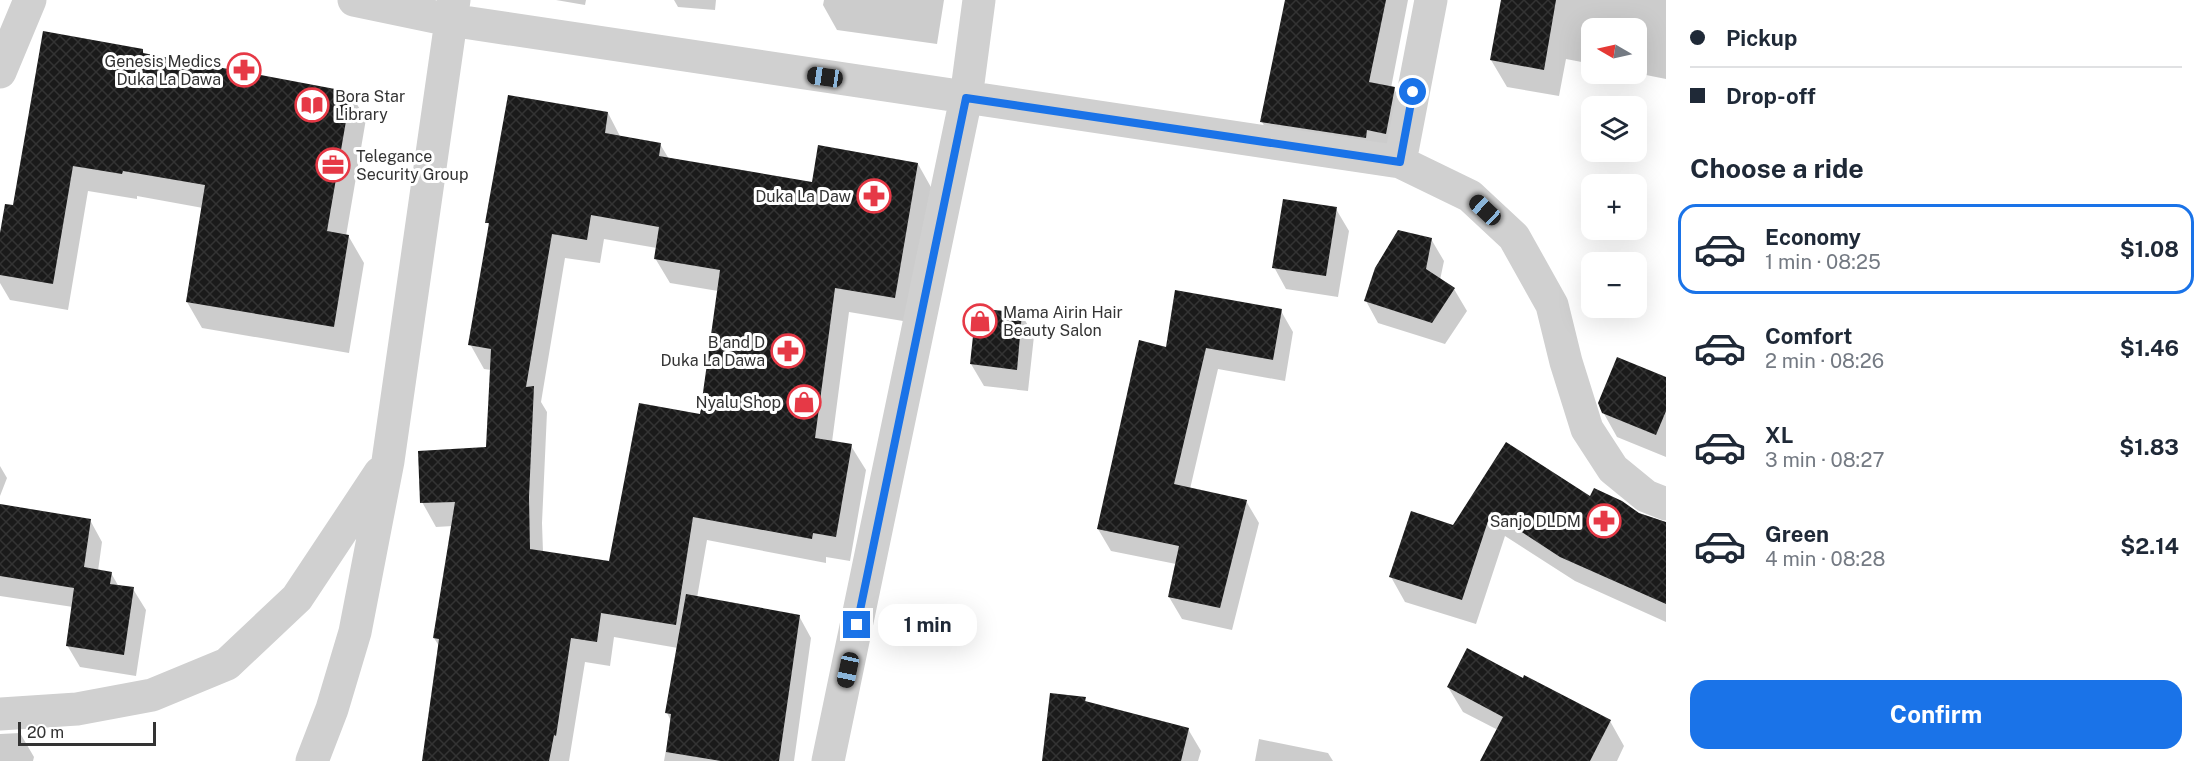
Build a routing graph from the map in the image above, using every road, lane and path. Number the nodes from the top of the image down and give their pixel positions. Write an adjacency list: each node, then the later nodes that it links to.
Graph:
1 (30, 0): 6 (street)
2 (354, 0): 5 (street)
3 (979, 0): 7 (street)
4 (1431, 0): 8 (street)
5 (452, 10): 7 (street); 9 (street)
6 (0, 72)
7 (966, 98): 8 (street); 13 (street)
8 (1400, 162): 10 (street)
9 (388, 461): 11 (street); 12 (street)
10 (1666, 504)
11 (0, 714)
12 (312, 761)
13 (828, 761)

